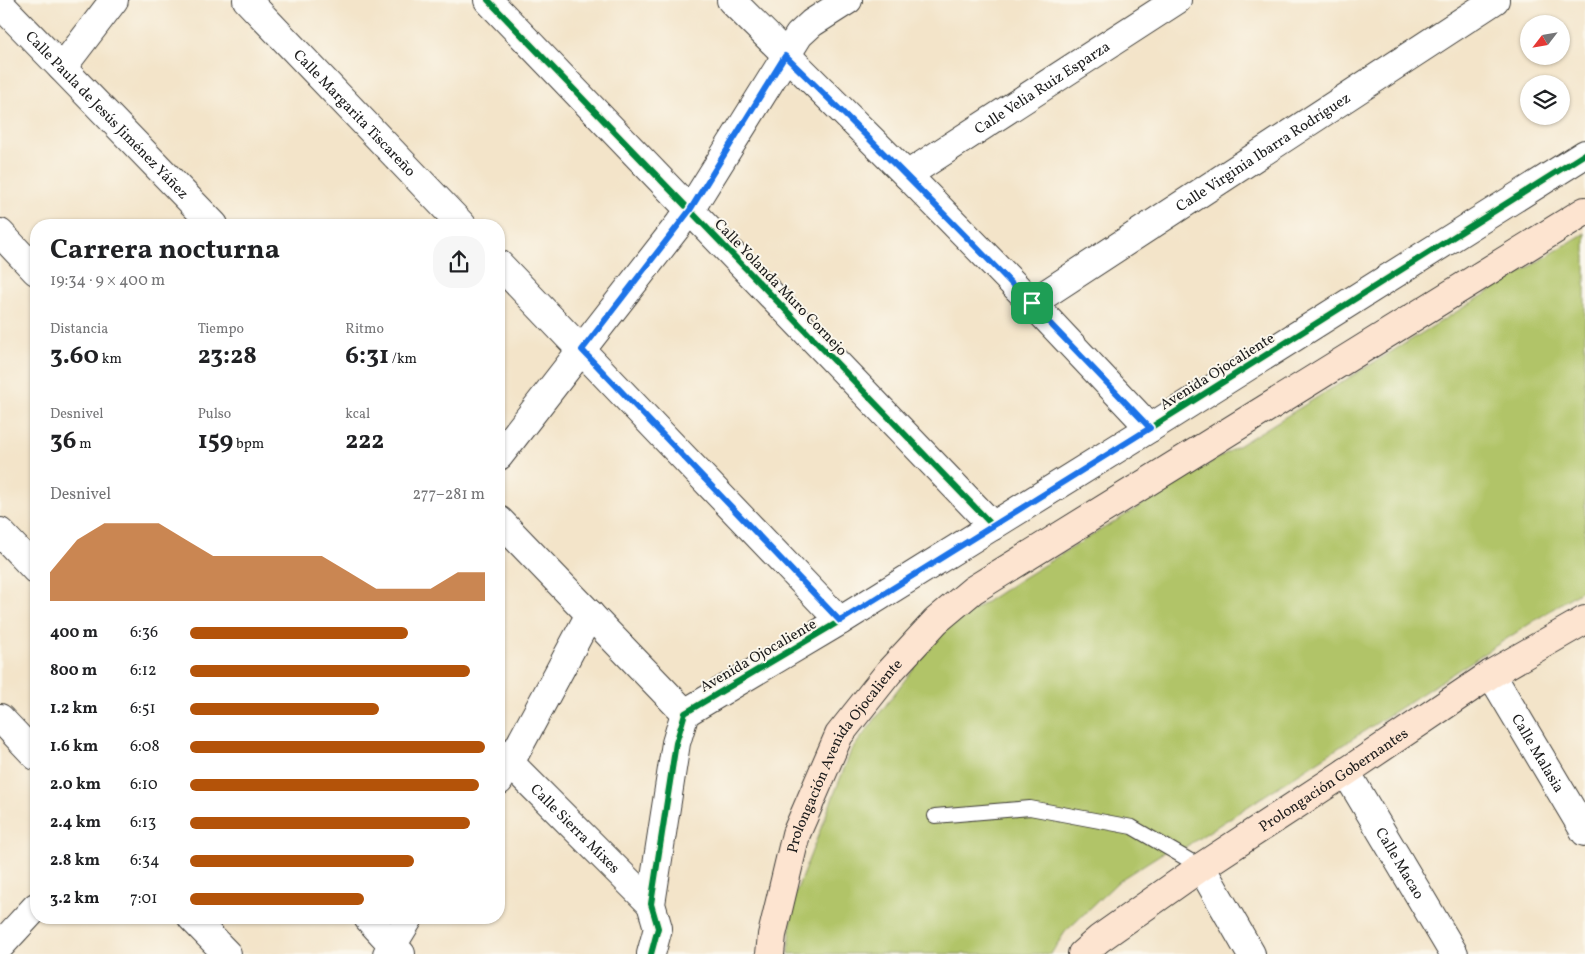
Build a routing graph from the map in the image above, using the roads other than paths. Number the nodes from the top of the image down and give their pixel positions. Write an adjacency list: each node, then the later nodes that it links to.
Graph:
1 (114, 0): 10 (street)
2 (247, 0): 16 (street, Calle Margarita Tiscareño)
3 (488, 0): 13 (street, Calle Yolanda Muro Cornejo)
4 (731, 0): 9 (street)
5 (848, 0): 9 (street)
6 (1177, 0): 12 (street, Calle Velia Ruiz Esparza)
7 (1495, 0): 20 (street, Calle Virginia Ibarra Rodríguez)
8 (0, 4): 10 (street, Calle Paula de Jesús Jiménez Yáñez)
9 (785, 56): 12 (street); 13 (street)
10 (62, 68): 15 (street, Calle Paula de Jesús Jiménez Yáñez)
11 (1585, 154): 22 (street, Avenida Ojocaliente)
12 (907, 175): 20 (street)
13 (690, 210): 21 (street); 25 (street, Calle Yolanda Muro Cornejo)
14 (1585, 211): 51 (main road, Prolongación Avenida Ojocaliente)
15 (208, 219)
16 (456, 219)
17 (0, 233): 18 (street)
18 (30, 265)
19 (505, 270): 21 (street)
20 (1032, 303): 22 (street)
21 (582, 350): 23 (street); 30 (street)
22 (1150, 428): 25 (street, Avenida Ojocaliente)
23 (505, 448)
24 (505, 526): 28 (street)
25 (993, 526): 30 (street, Avenida Ojocaliente)
26 (0, 532): 27 (street)
27 (30, 564)
28 (590, 614): 32 (street); 35 (street)
29 (1585, 620): 31 (main road, Prolongación Gobernantes)
30 (840, 621): 32 (street, Avenida Ojocaliente)
31 (1491, 674): 37 (main road, Prolongación Gobernantes); 39 (street, Calle Malasia)
32 (686, 713): 41 (street)
33 (0, 718): 34 (street)
34 (30, 750)
35 (505, 760)
36 (505, 768): 41 (street, Calle Sierra Mixes)
37 (1346, 772): 40 (main road, Prolongación Gobernantes); 53 (street, Calle Macao)
38 (935, 816): 40 (lane)
39 (1585, 832)
40 (1200, 868): 47 (main road, Prolongación Gobernantes); 52 (street)
41 (652, 904): 50 (street)
42 (30, 914): 46 (street)
43 (198, 924): 49 (street)
44 (373, 924): 48 (street)
45 (406, 924): 48 (street)
46 (0, 946)
47 (1093, 949)
48 (394, 950)
49 (227, 954)
50 (652, 954)
51 (770, 954)
52 (1251, 954)
53 (1454, 954)

